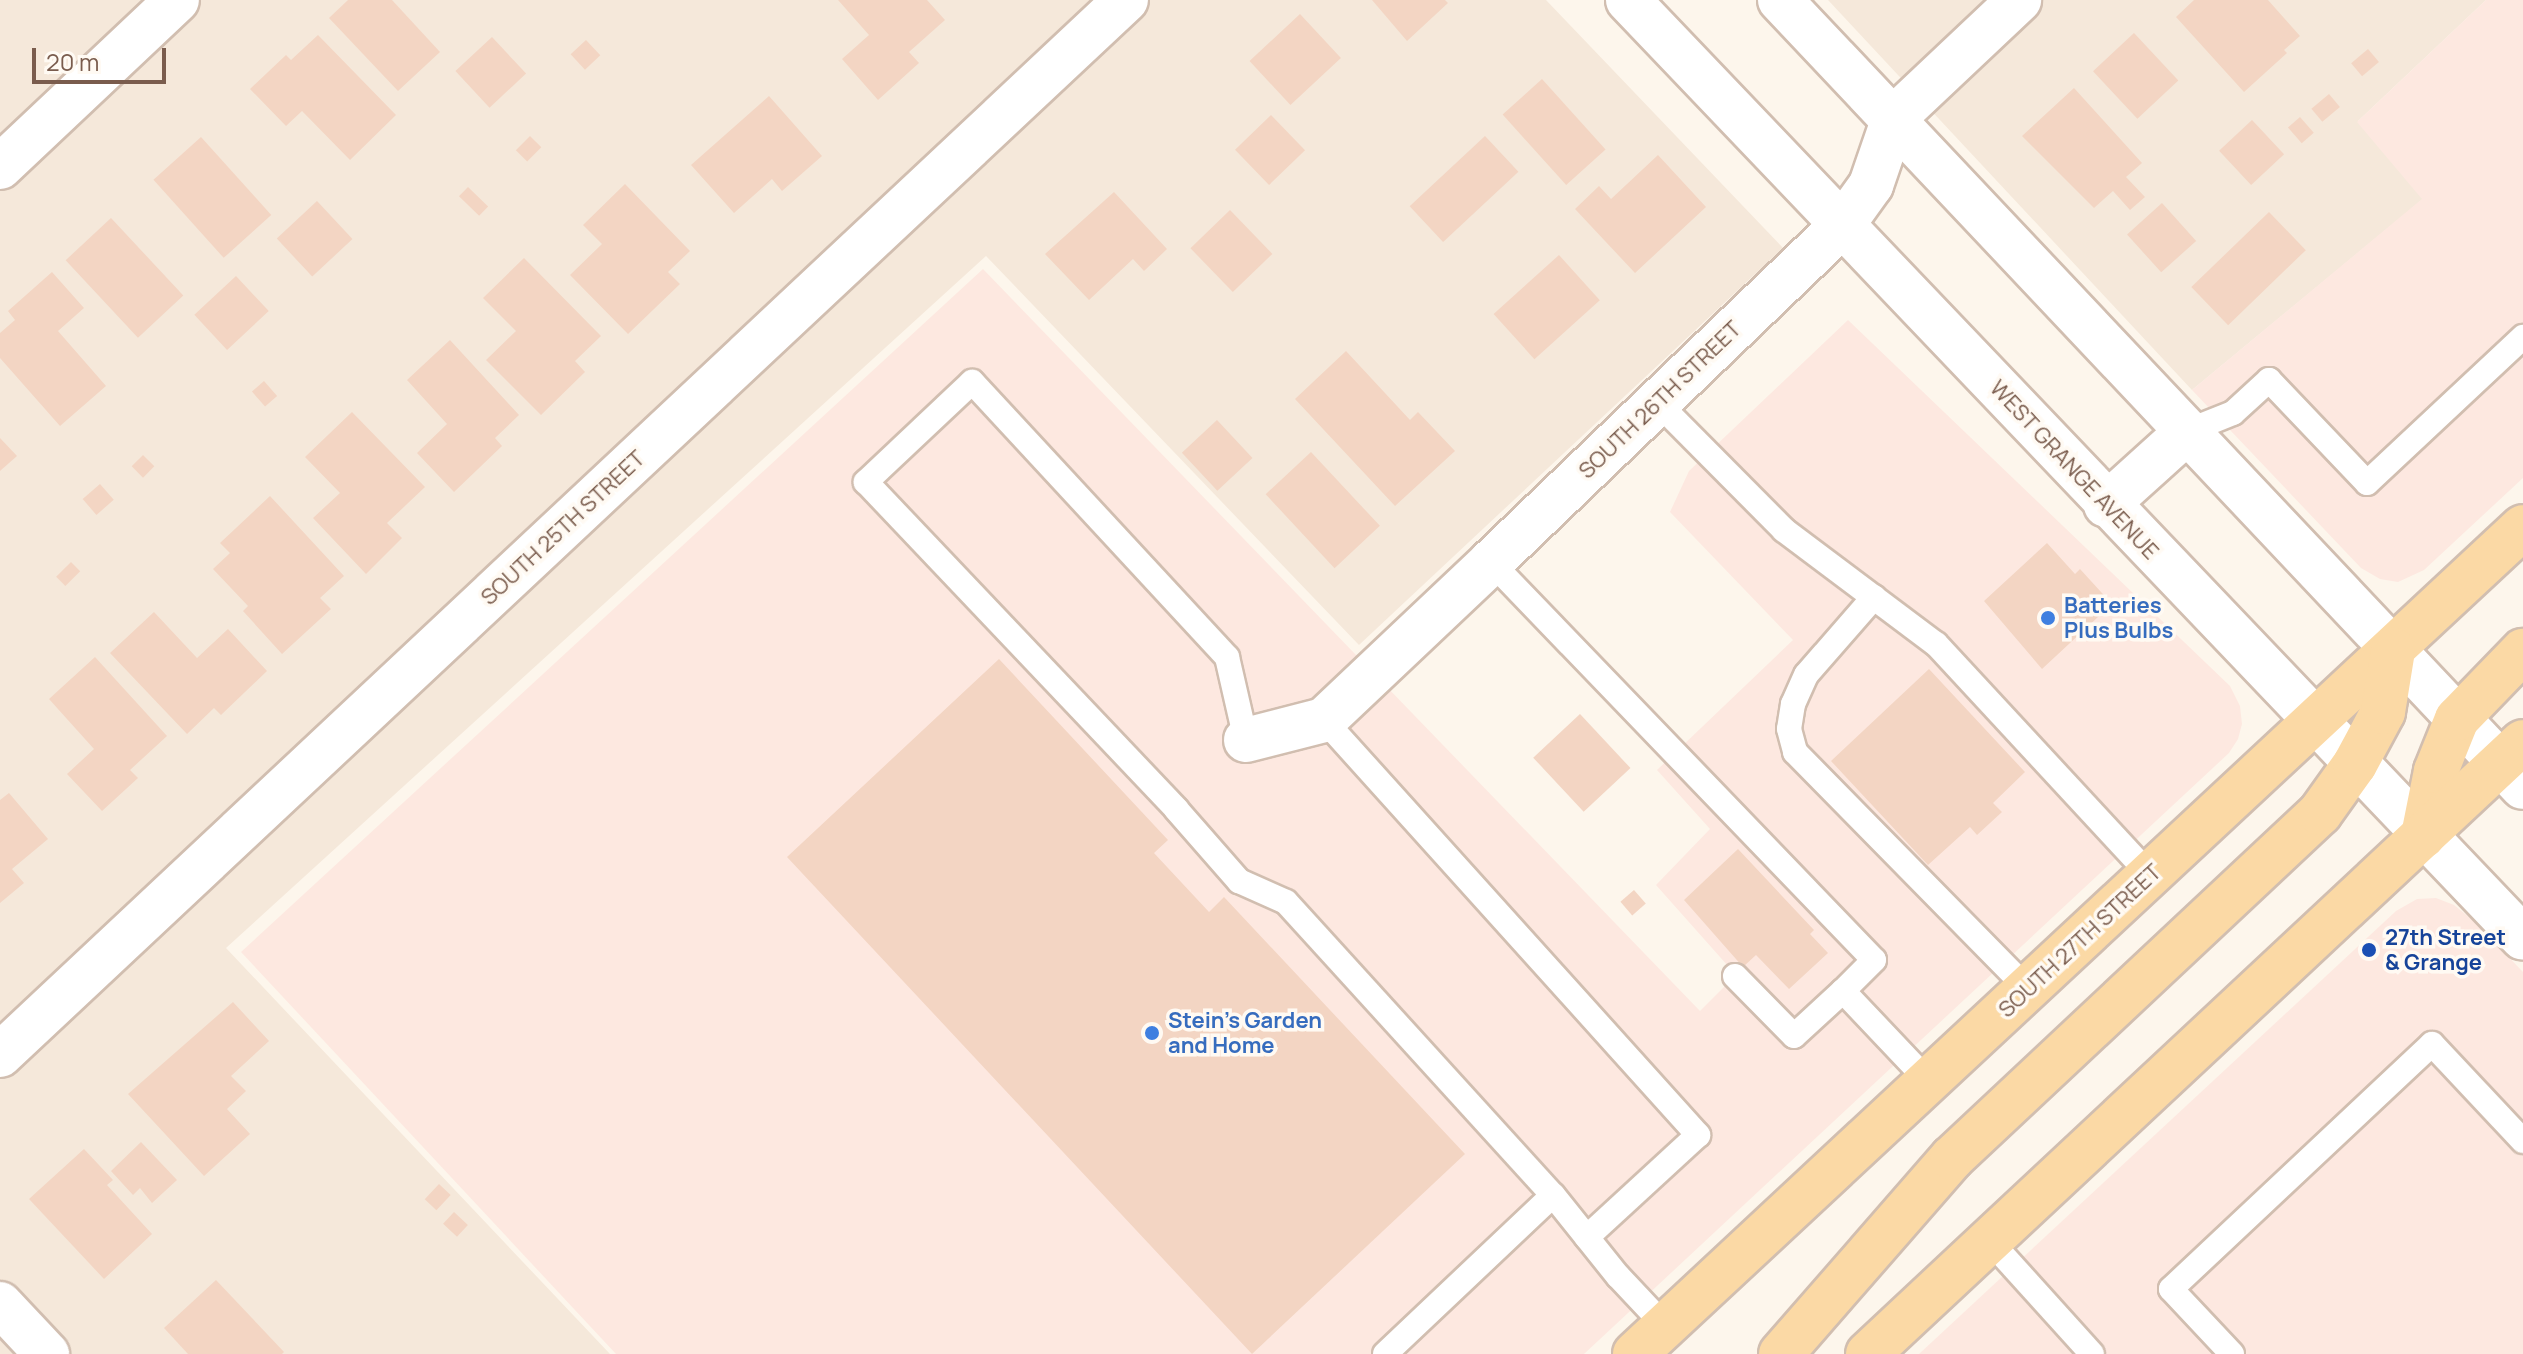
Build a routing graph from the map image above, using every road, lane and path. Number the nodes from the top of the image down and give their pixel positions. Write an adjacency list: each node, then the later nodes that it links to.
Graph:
1 (177, 0): 7 (street)
2 (1126, 0): 30 (street, SOUTH 25TH STREET)
3 (1628, 0): 8 (street, WEST GRANGE AVENUE)
4 (1780, 0): 6 (street)
5 (2019, 0): 6 (street, SOUTH 26TH STREET)
6 (1894, 118): 8 (street, SOUTH 26TH STREET); 11 (street)
7 (0, 167)
8 (1843, 224): 10 (street, SOUTH 26TH STREET); 12 (street, WEST GRANGE AVENUE)
9 (2523, 337): 11 (lane)
10 (1657, 402): 14 (street, SOUTH 26TH STREET); 15 (lane)
11 (2188, 431): 12 (street); 16 (street)
12 (2106, 505): 20 (street, WEST GRANGE AVENUE)
13 (2523, 527): 16 (main road, SOUTH 27TH STREET)
14 (1491, 562): 19 (street, SOUTH 26TH STREET); 29 (lane)
15 (1874, 597): 25 (lane); 28 (lane)
16 (2393, 650): 18 (street); 20 (main road, SOUTH 27TH STREET); 22 (main road)
17 (2523, 651): 18 (main road)
18 (2457, 719): 23 (street); 24 (main road)
19 (1324, 720): 21 (street, SOUTH 26TH STREET); 34 (lane)
20 (2315, 724): 22 (street, WEST GRANGE AVENUE); 25 (main road, SOUTH 27TH STREET)
21 (1246, 740): 33 (lane)
22 (2355, 764): 24 (street, WEST GRANGE AVENUE); 40 (main road)
23 (2515, 764): 24 (main road)
24 (2423, 836): 26 (street, WEST GRANGE AVENUE); 35 (main road)
25 (2150, 875): 28 (main road, SOUTH 27TH STREET)
26 (2523, 938)
27 (1735, 976): 29 (lane)
28 (2028, 989): 31 (main road, SOUTH 27TH STREET)
29 (1843, 991): 31 (lane)
30 (0, 1055)
31 (1928, 1081): 37 (main road, SOUTH 27TH STREET)
32 (2523, 1141): 43 (lane)
33 (1553, 1195): 34 (lane); 39 (lane)
34 (1587, 1237): 37 (lane)
35 (1990, 1241): 41 (main road); 42 (lane)
36 (0, 1304): 38 (street)
37 (1650, 1340)
38 (47, 1354)
39 (1385, 1354)
40 (1781, 1354)
41 (1868, 1354)
42 (2092, 1354)
43 (2232, 1354)

